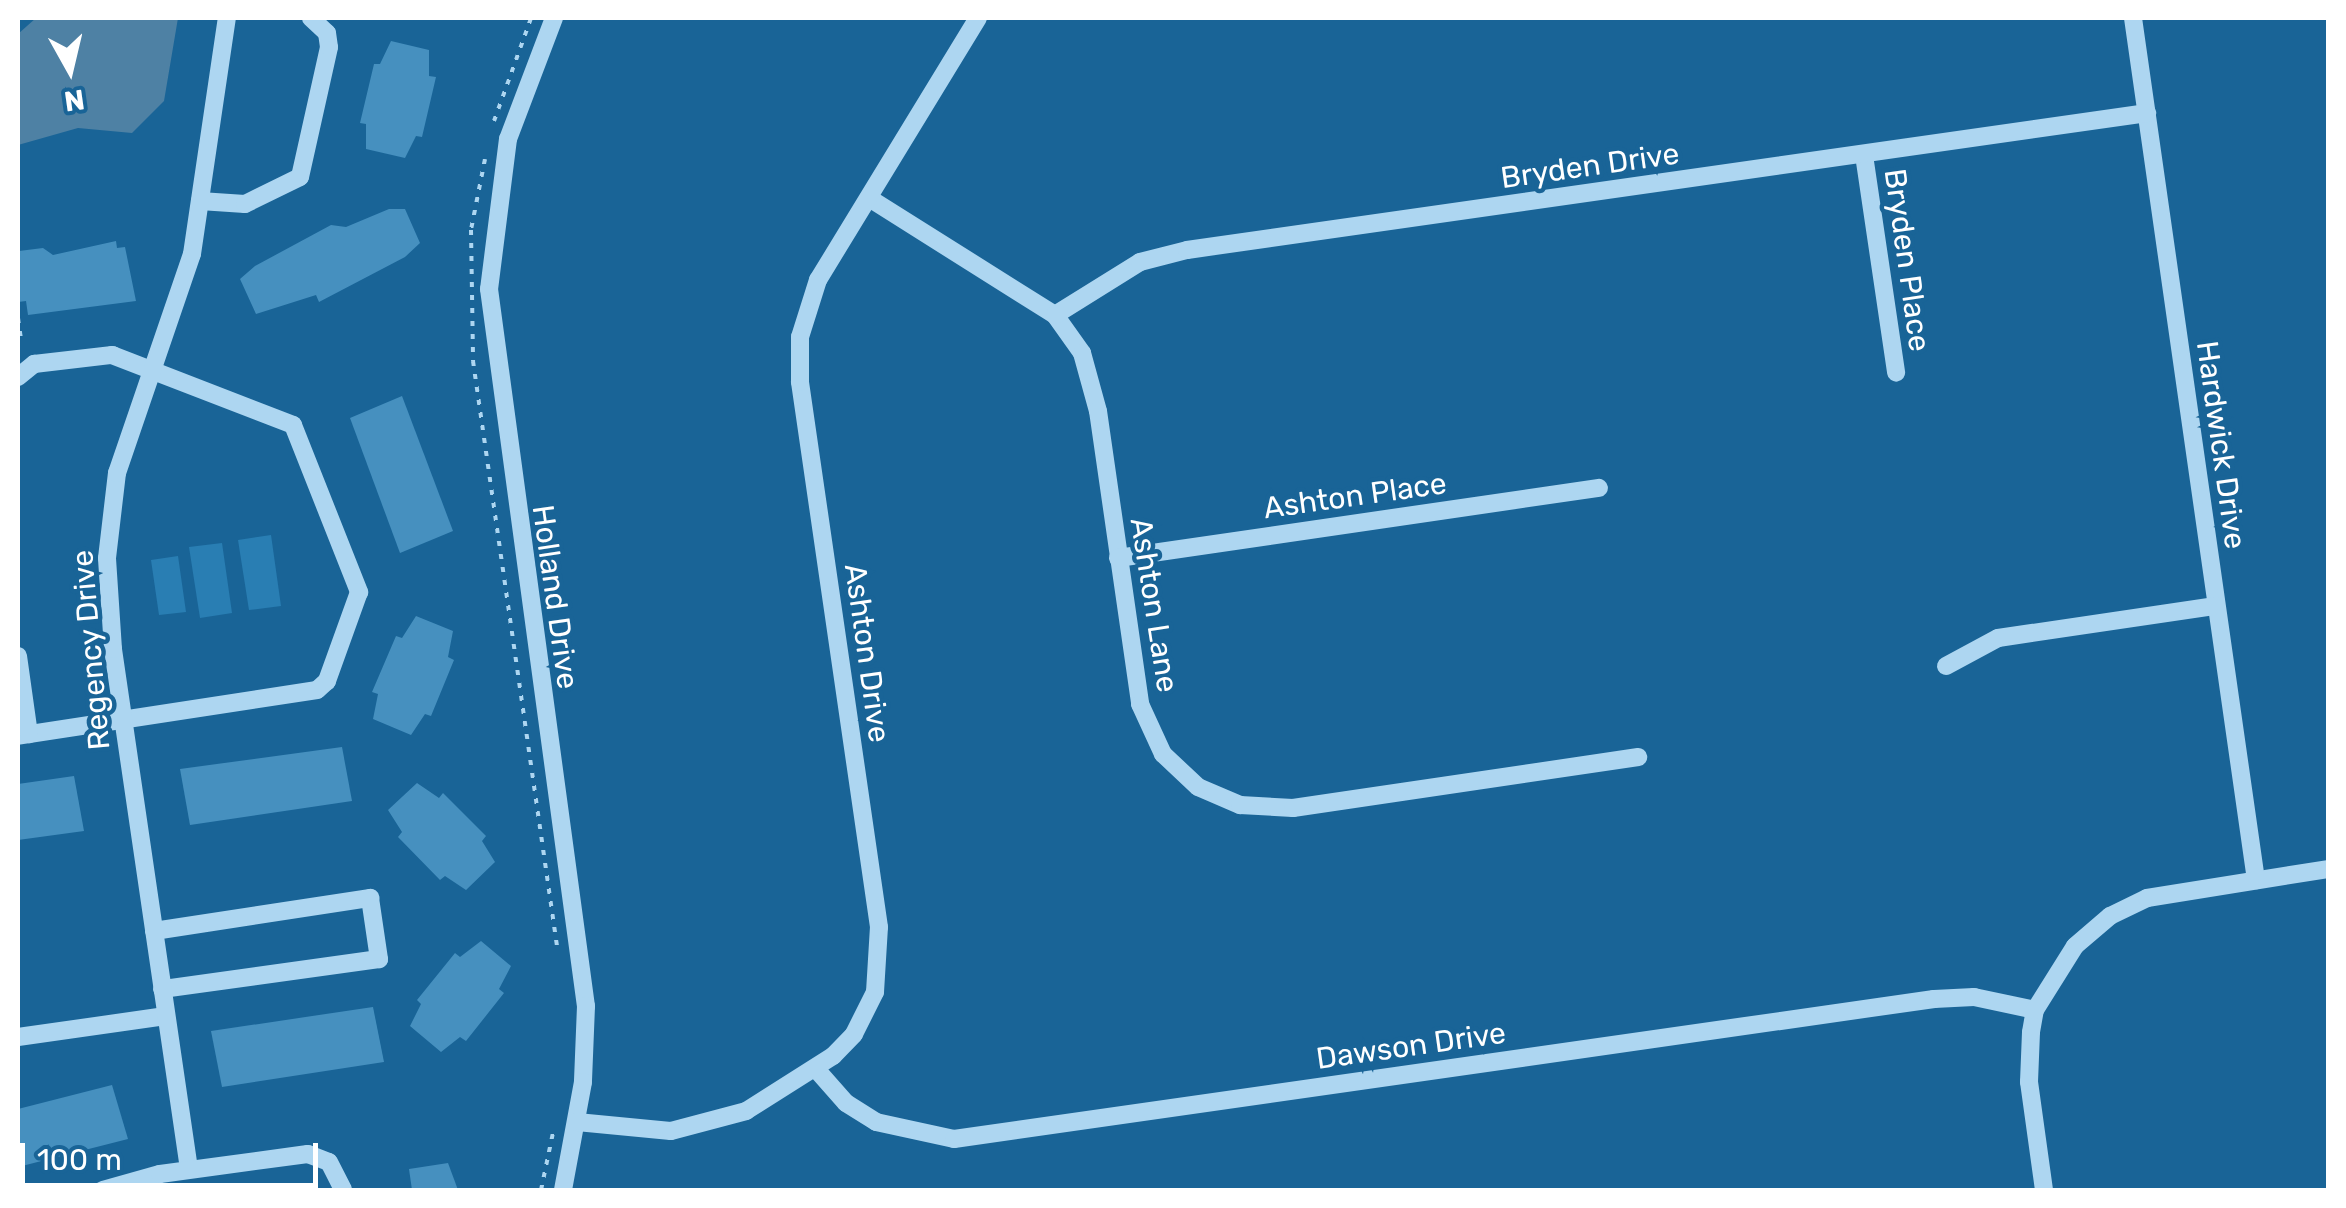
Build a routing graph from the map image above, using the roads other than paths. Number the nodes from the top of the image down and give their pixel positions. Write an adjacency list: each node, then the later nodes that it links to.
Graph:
1 (227, 18): 9 (street, Regency Drive)
2 (310, 18): 9 (street)
3 (554, 18): 30 (street, Holland Drive)
4 (978, 18): 8 (street, Ashton Drive)
5 (2133, 18): 6 (street, Hardwick Drive)
6 (2147, 113): 7 (street, Bryden Drive); 16 (street, Hardwick Drive)
7 (1864, 155): 10 (street, Bryden Drive); 12 (street, Bryden Place)
8 (868, 198): 10 (street, Ashton Lane); 29 (street, Ashton Drive)
9 (200, 201): 11 (street, Regency Drive)
10 (1055, 315): 15 (street, Ashton Lane)
11 (150, 368): 13 (street); 19 (street, Regency Drive); 19 (street)
12 (1896, 373)
13 (18, 377)
14 (1599, 488): 15 (street, Ashton Place)
15 (1118, 558): 21 (street, Ashton Lane)
16 (2216, 606): 18 (street); 23 (street, Hardwick Drive)
17 (18, 656): 20 (street)
18 (1946, 666)
19 (123, 721): 20 (street); 24 (street, Regency Drive)
20 (23, 735)
21 (1638, 757)
22 (2328, 870): 23 (street)
23 (2256, 880): 26 (street)
24 (154, 931): 25 (street, Regency Drive); 25 (street)
25 (162, 989): 27 (street, Regency Drive)
26 (2035, 1010): 29 (street, Dawson Drive); 35 (street)
27 (166, 1016): 28 (street); 31 (street, Regency Drive)
28 (18, 1037)
29 (816, 1069): 30 (street, Ashton Drive)
30 (578, 1122): 34 (street, Holland Drive)
31 (189, 1169): 32 (street); 33 (street)
32 (103, 1190)
33 (343, 1190)
34 (563, 1190)
35 (2044, 1190)

